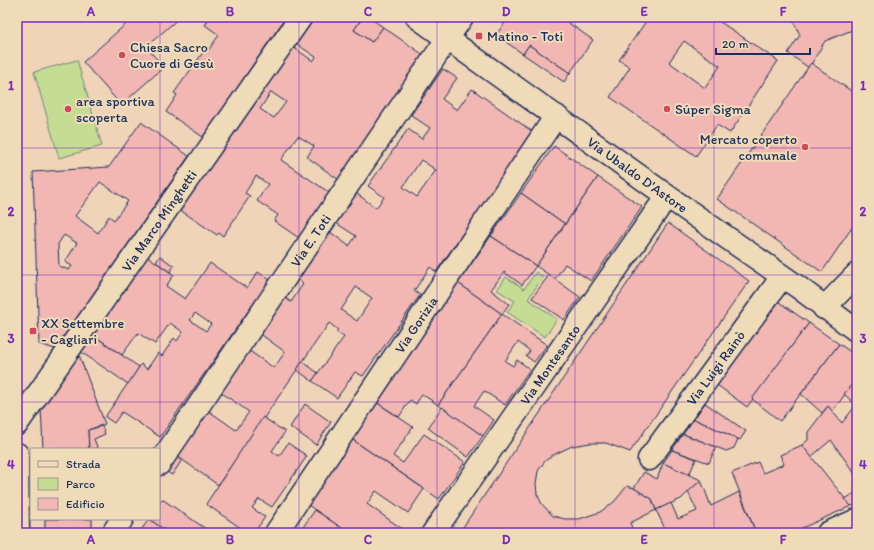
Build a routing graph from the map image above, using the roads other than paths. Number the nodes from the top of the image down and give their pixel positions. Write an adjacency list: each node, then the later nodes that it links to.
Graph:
1 (301, 17): 11 (street, Via Marco Minghetti)
2 (418, 17): 4 (street, Via Ubaldo D'Astore)
3 (462, 17): 4 (street, Via E. Toti)
4 (447, 37): 5 (street, Via Ubaldo D'Astore); 14 (street, Via E. Toti)
5 (556, 116): 6 (street, Via Ubaldo D'Astore); 17 (street, Via Gorizia)
6 (667, 196): 8 (street, Via Ubaldo D'Astore); 18 (street, Via Montesanto)
7 (857, 274): 9 (street)
8 (782, 277): 9 (street, Via Ubaldo D'Astore); 13 (street, Via Luigi Rainò)
9 (824, 308): 10 (street, Via Ubaldo D'Astore)
10 (857, 331)
11 (17, 424)
12 (17, 454): 16 (street)
13 (648, 459)
14 (160, 463)
15 (857, 520): 19 (street)
16 (18, 533)
17 (276, 533)
18 (433, 533)
19 (828, 533)

